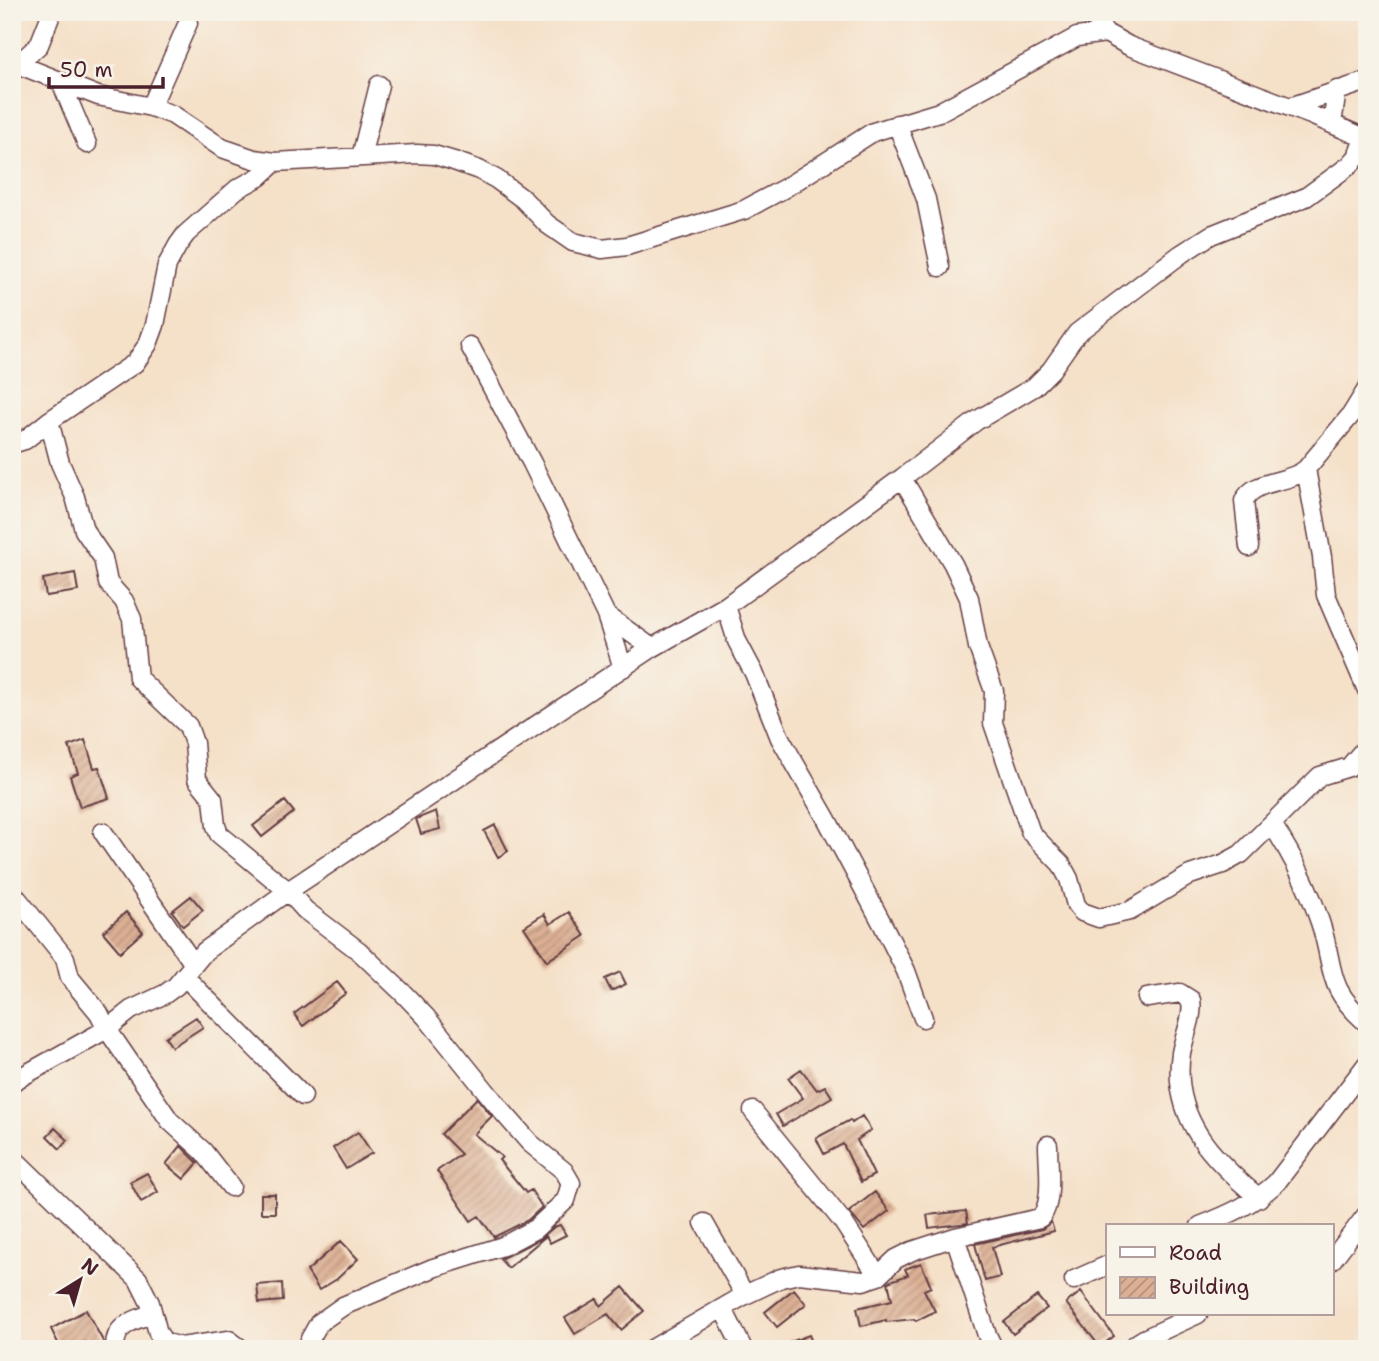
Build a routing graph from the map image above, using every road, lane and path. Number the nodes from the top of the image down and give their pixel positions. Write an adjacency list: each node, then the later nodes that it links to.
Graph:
1 (52, 12): 6 (street)
2 (1089, 12): 4 (street); 5 (street)
3 (188, 23): 13 (street)
4 (1106, 33): 5 (street); 14 (street)
5 (1077, 37): 15 (street)
6 (39, 45): 7 (street); 8 (street)
7 (15, 63): 8 (street)
8 (44, 73): 10 (street)
9 (1367, 81): 12 (street)
10 (61, 82): 13 (street); 18 (street)
11 (379, 85): 19 (street)
12 (1337, 90): 14 (street); 16 (street)
13 (151, 107): 20 (street)
14 (1290, 107): 16 (street)
15 (897, 124): 19 (street); 21 (street)
16 (1332, 124): 17 (street)
17 (1365, 139): 27 (street)
18 (87, 144)
19 (361, 157): 20 (street)
20 (256, 168): 24 (street)
21 (940, 267)
22 (470, 346): 30 (street)
23 (1367, 389): 26 (street)
24 (49, 421): 25 (street); 37 (street)
25 (12, 444)
26 (1306, 469): 28 (street); 33 (street)
27 (902, 478): 29 (street); 35 (street)
28 (1249, 547)
29 (726, 606): 31 (street); 41 (street)
30 (606, 615): 31 (street); 32 (street)
31 (652, 648): 32 (street)
32 (623, 668): 37 (street)
33 (1367, 690)
34 (1367, 746): 35 (street)
35 (1272, 824): 42 (street)
36 (103, 832): 39 (street)
37 (288, 891): 39 (street); 66 (street)
38 (12, 892): 43 (street)
39 (188, 970): 43 (street); 46 (street)
40 (1147, 998): 51 (street)
41 (923, 1018)
42 (1367, 1023)
43 (107, 1028): 45 (street); 50 (street)
44 (1367, 1064): 51 (street)
45 (12, 1082)
46 (303, 1096)
47 (753, 1111): 58 (street)
48 (1048, 1145): 55 (street)
49 (12, 1157): 62 (street)
50 (231, 1187)
51 (1259, 1198): 54 (street)
52 (1367, 1214): 56 (street)
53 (704, 1223): 60 (street)
54 (1205, 1224)
55 (955, 1237): 58 (street); 69 (street)
56 (1334, 1257)
57 (1106, 1266): 59 (street)
58 (878, 1276): 60 (street)
59 (1074, 1280)
60 (745, 1295): 61 (street)
61 (723, 1309): 67 (street); 68 (street)
62 (151, 1314): 64 (street); 65 (street)
63 (1194, 1316): 70 (street)
64 (115, 1349)
65 (241, 1349)
66 (311, 1349)
67 (652, 1349)
68 (743, 1349)
69 (994, 1349)
70 (1134, 1349)

